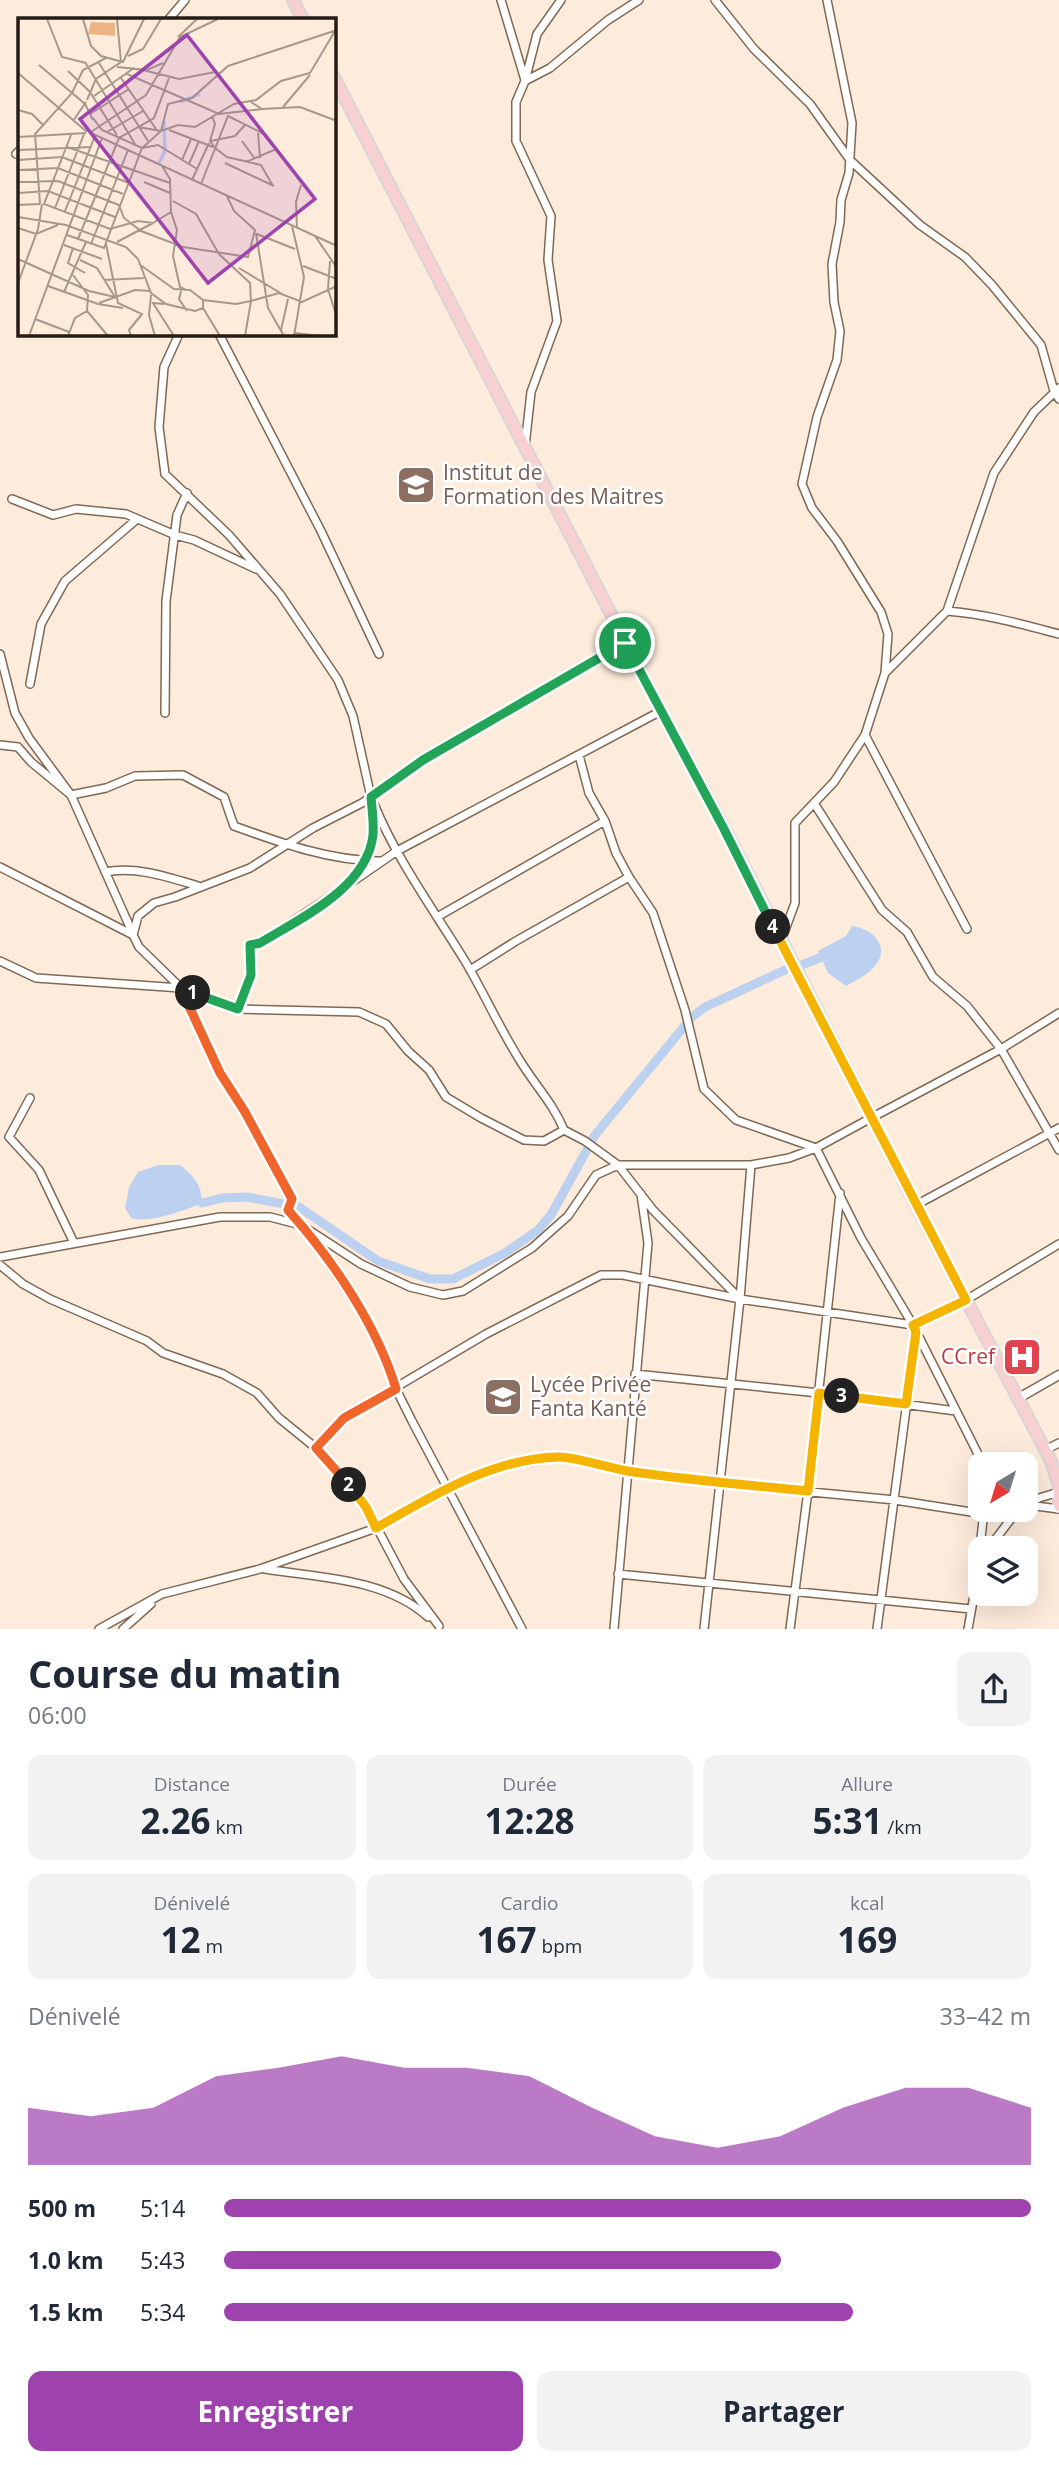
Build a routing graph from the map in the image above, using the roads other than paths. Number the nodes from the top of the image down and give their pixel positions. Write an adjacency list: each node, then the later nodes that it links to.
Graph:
1 (186, 0): 8 (street)
2 (293, 0): 9 (main road)
3 (501, 0): 11 (street)
4 (561, 0): 11 (street)
5 (639, 0): 11 (street)
6 (715, 0): 12 (street)
7 (826, 0): 12 (street)
8 (170, 18)
9 (302, 18)
10 (336, 81): 17 (main road)
11 (525, 81): 17 (street)
12 (849, 160): 15 (street); 28 (street)
13 (177, 336): 18 (street)
14 (220, 336): 27 (street)
15 (1056, 390): 16 (street); 23 (street)
16 (1059, 399)
17 (525, 446): 25 (main road)
18 (187, 493): 21 (street); 22 (street)
19 (12, 499): 20 (street)
20 (138, 519): 21 (street); 29 (street)
21 (175, 535): 22 (street); 31 (street)
22 (260, 570): 36 (street)
23 (947, 611): 24 (street); 28 (street)
24 (1059, 634)
25 (625, 643): 30 (main road); 36 (street)
26 (0, 654): 35 (street)
27 (379, 654)
28 (884, 673): 32 (street)
29 (30, 684)
30 (661, 711): 34 (street); 51 (main road)
31 (165, 713)
32 (864, 735): 37 (street); 49 (street)
33 (0, 744): 35 (street)
34 (579, 755): 38 (street); 40 (street)
35 (71, 795): 39 (street); 44 (street)
36 (371, 797): 39 (street); 40 (street); 41 (street)
37 (814, 803): 51 (street); 57 (street)
38 (605, 821): 45 (street); 48 (street)
39 (286, 845): 41 (street); 46 (street)
40 (397, 850): 42 (street); 48 (street)
41 (365, 861): 42 (street); 47 (street)
42 (380, 861): 47 (street)
43 (0, 867): 50 (street)
44 (105, 872): 46 (street); 50 (street)
45 (629, 877): 53 (street); 63 (street)
46 (199, 886): 50 (street)
47 (345, 887): 55 (street)
48 (437, 917): 53 (street)
49 (967, 929)
50 (133, 935): 54 (street)
51 (780, 942): 59 (main road)
52 (0, 961): 54 (street)
53 (470, 970): 61 (street)
54 (181, 989): 55 (street); 70 (street)
55 (238, 1009): 61 (street)
56 (1059, 1013): 57 (street)
57 (1001, 1049): 59 (street); 62 (street)
58 (30, 1098): 71 (street)
59 (871, 1118): 63 (street); 69 (main road)
60 (1059, 1128): 62 (street)
61 (564, 1130): 65 (street)
62 (1049, 1134): 64 (street); 69 (street)
63 (816, 1148): 66 (street); 67 (street)
64 (1059, 1150)
65 (618, 1165): 66 (street); 68 (street); 70 (street)
66 (751, 1165): 76 (street)
67 (840, 1192): 78 (street); 79 (street)
68 (640, 1193): 75 (street); 76 (street)
69 (916, 1205): 77 (main road)
70 (301, 1225): 71 (street); 83 (street)
71 (74, 1243): 73 (street)
72 (1059, 1244): 77 (street)
73 (0, 1257)
74 (0, 1265): 89 (street)
75 (644, 1279): 76 (street); 80 (street); 83 (street)
76 (740, 1298): 78 (street); 82 (street)
77 (966, 1300): 79 (street); 85 (main road)
78 (826, 1311): 79 (street); 84 (street)
79 (915, 1329): 86 (street); 87 (street)
80 (635, 1374): 82 (street); 93 (street)
81 (1059, 1375): 85 (street)
82 (729, 1384): 84 (street); 94 (street)
83 (396, 1389): 89 (street); 96 (street)
84 (819, 1393): 86 (street); 97 (street)
85 (1017, 1399): 90 (main road)
86 (906, 1404): 87 (street); 100 (street)
87 (956, 1411): 91 (street)
88 (1059, 1443): 90 (street)
89 (316, 1448): 104 (street)
90 (1045, 1450): 92 (main road)
91 (976, 1452)
92 (1055, 1465): 95 (main road)
93 (627, 1471): 94 (street); 96 (street); 106 (street)
94 (719, 1483): 97 (street); 107 (street)
95 (1059, 1487)
96 (449, 1488): 104 (street); 116 (street)
97 (808, 1491): 100 (street); 108 (street)
98 (1059, 1492): 99 (street); 102 (main road)
99 (1038, 1499)
100 (895, 1500): 103 (street); 110 (street)
101 (1038, 1507): 102 (street)
102 (1059, 1508)
103 (968, 1510)
104 (376, 1528): 105 (street); 113 (street)
105 (260, 1569): 109 (street); 113 (street)
106 (618, 1574): 107 (street); 117 (street)
107 (708, 1583): 108 (street); 118 (street)
108 (795, 1591): 110 (street); 119 (street)
109 (162, 1594): 114 (street); 115 (street)
110 (881, 1600): 112 (street); 120 (street)
111 (972, 1606): 112 (street)
112 (971, 1609): 121 (street)
113 (439, 1627)
114 (99, 1629)
115 (123, 1629)
116 (522, 1629)
117 (614, 1629)
118 (704, 1629)
119 (790, 1629)
120 (877, 1629)
121 (968, 1629)

